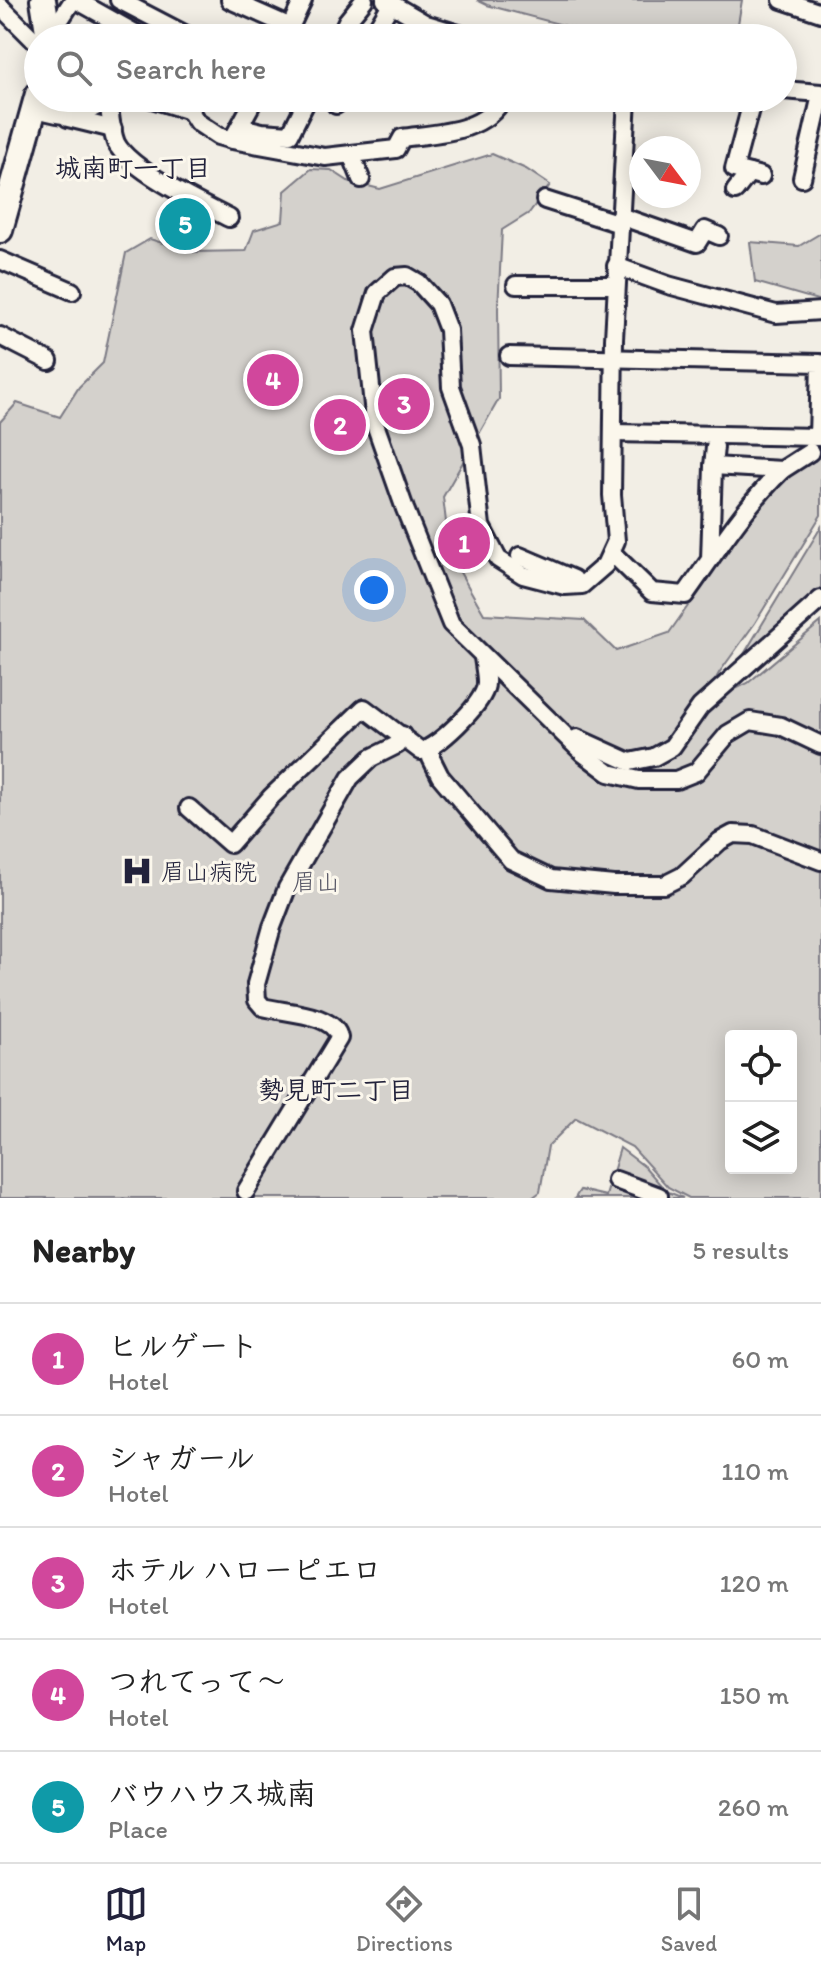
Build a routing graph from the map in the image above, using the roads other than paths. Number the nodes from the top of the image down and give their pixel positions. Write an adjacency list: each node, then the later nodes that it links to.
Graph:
1 (43, 0): 13 (highway)
2 (74, 0): 14 (street); 15 (street)
3 (119, 0): 16 (street)
4 (230, 0): 17 (street)
5 (303, 0): 18 (street)
6 (364, 0): 19 (street)
7 (782, 0): 11 (street)
8 (388, 2): 10 (street); 20 (street)
9 (0, 6): 12 (street)
10 (407, 12): 21 (street); 22 (street)
11 (821, 13)
12 (26, 24)
13 (44, 24)
14 (57, 24)
15 (118, 24)
16 (165, 24)
17 (274, 24)
18 (292, 24)
19 (346, 24)
20 (378, 24)
21 (414, 24)
22 (426, 24)
23 (797, 91): 24 (street)
24 (821, 94): 39 (street)
25 (32, 112): 42 (highway)
26 (54, 112): 35 (street)
27 (86, 112): 35 (street)
28 (111, 112): 36 (street)
29 (191, 112): 37 (street)
30 (247, 112): 37 (street)
31 (301, 112): 37 (street)
32 (493, 112): 38 (street)
33 (626, 112): 45 (street)
34 (749, 112): 41 (street)
35 (61, 116): 36 (street)
36 (113, 129): 44 (street)
37 (236, 134): 38 (street)
38 (351, 154): 40 (street)
39 (802, 178)
40 (361, 179)
41 (735, 191)
42 (4, 197): 46 (highway)
43 (545, 200): 45 (street)
44 (229, 218)
45 (620, 220): 47 (street); 49 (street)
46 (0, 230)
47 (719, 236)
48 (0, 260): 52 (street)
49 (616, 266): 51 (street); 53 (street)
50 (516, 285): 51 (street)
51 (616, 285): 56 (street)
52 (72, 291)
53 (821, 311)
54 (0, 336): 57 (street)
55 (509, 356): 56 (street)
56 (614, 359): 58 (street); 58 (street)
57 (49, 361)
58 (613, 433): 63 (street)
59 (715, 447): 61 (street)
60 (810, 452): 62 (street)
61 (713, 466): 62 (street); 65 (street)
62 (782, 470): 65 (street)
63 (612, 553): 65 (street); 66 (street)
64 (520, 556): 66 (street)
65 (710, 560)
66 (584, 583): 68 (street)
67 (821, 599): 69 (street)
68 (483, 657): 69 (street); 72 (street)
69 (556, 727): 71 (street)
70 (402, 735): 72 (street); 73 (street); 76 (street)
71 (821, 745)
72 (431, 748): 74 (street)
73 (189, 808)
74 (821, 861)
75 (616, 1180): 77 (street)
76 (246, 1191)
77 (658, 1198)

